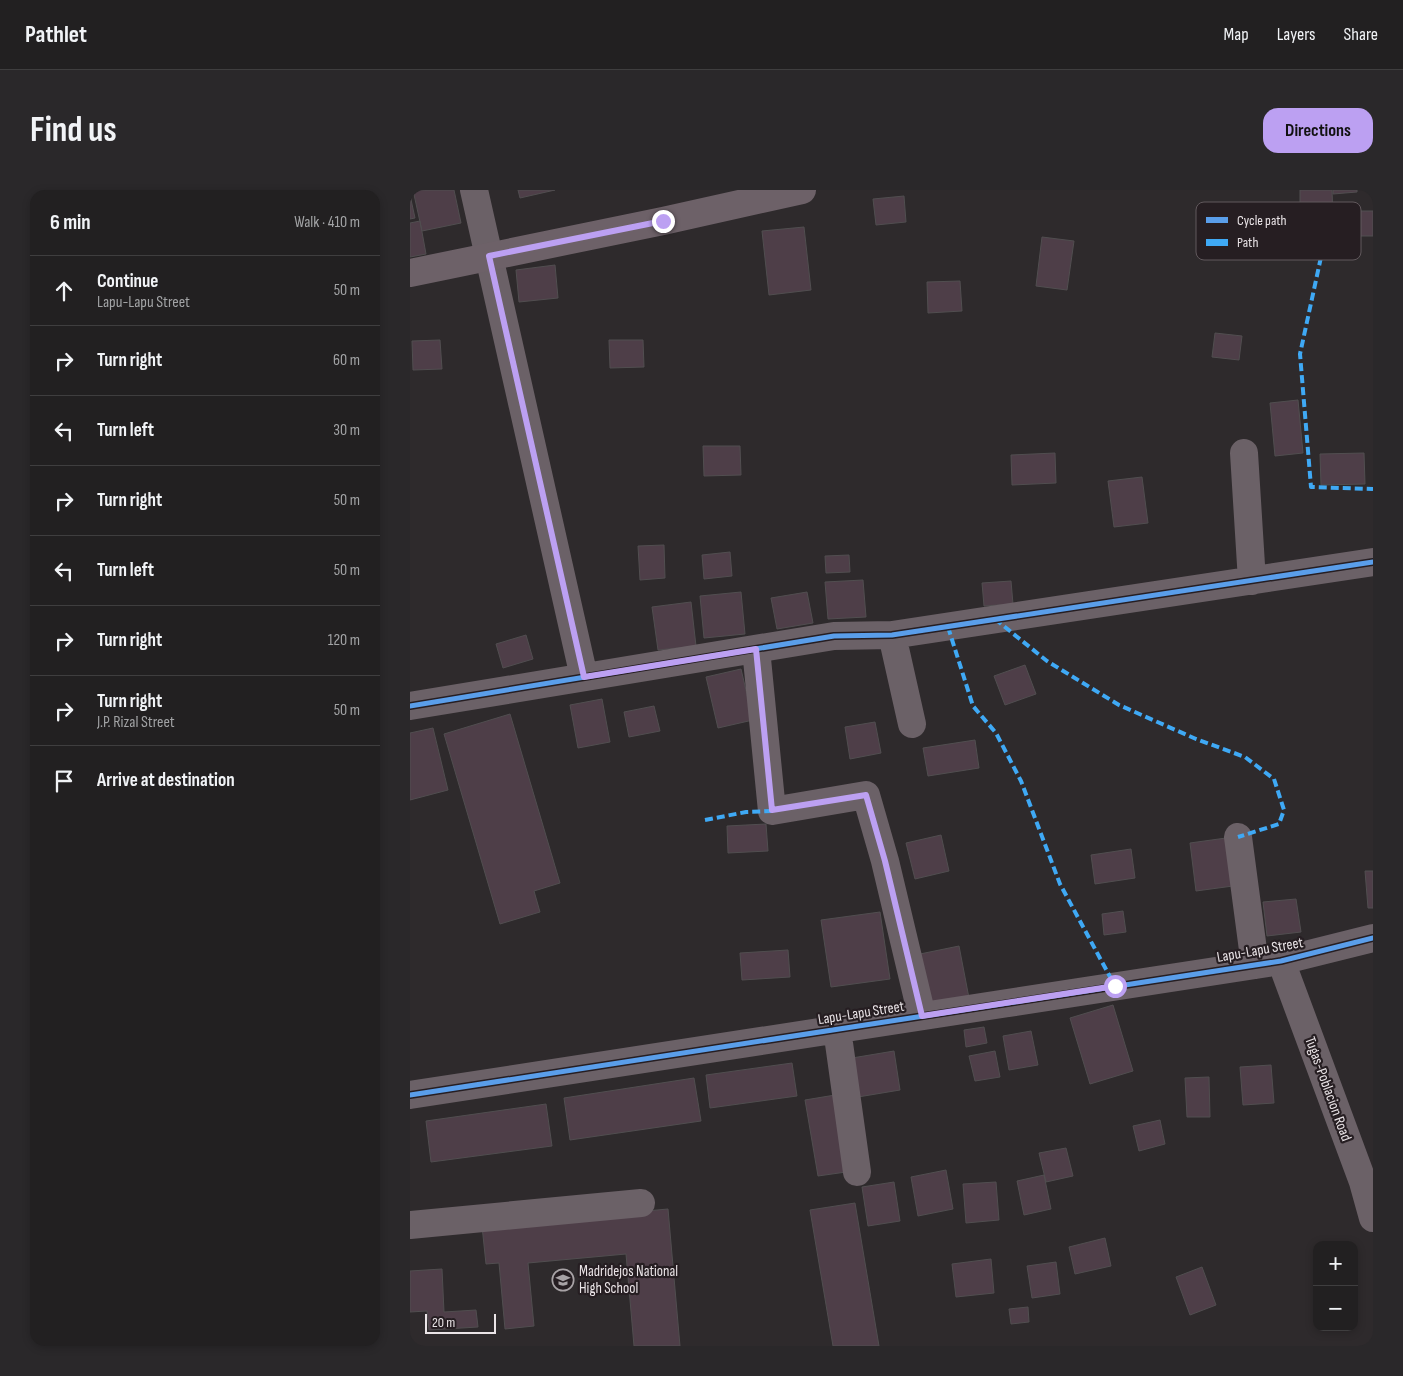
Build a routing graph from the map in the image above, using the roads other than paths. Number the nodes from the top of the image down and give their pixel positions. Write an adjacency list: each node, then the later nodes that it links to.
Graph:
1 (474, 190): 3 (street)
2 (800, 190): 3 (main road)
3 (489, 256): 4 (main road); 10 (street)
4 (410, 273)
5 (1244, 452): 7 (street)
6 (1373, 562): 7 (street)
7 (1252, 581): 8 (street)
8 (892, 635): 9 (street); 12 (street)
9 (756, 649): 10 (street); 16 (street)
10 (584, 677): 11 (street)
11 (410, 706)
12 (912, 724)
13 (1238, 837): 15 (street, Tugas-Poblacion Road)
14 (1373, 938): 15 (street, Lapu-Lapu Street)
15 (1268, 963): 16 (street, Lapu-Lapu Street); 21 (street, Tugas-Poblacion Road)
16 (922, 1016): 17 (street, Lapu-Lapu Street)
17 (837, 1029): 18 (street, Lapu-Lapu Street); 19 (street)
18 (410, 1095)
19 (857, 1172)
20 (641, 1203): 22 (street)
21 (1373, 1218)
22 (410, 1225)

